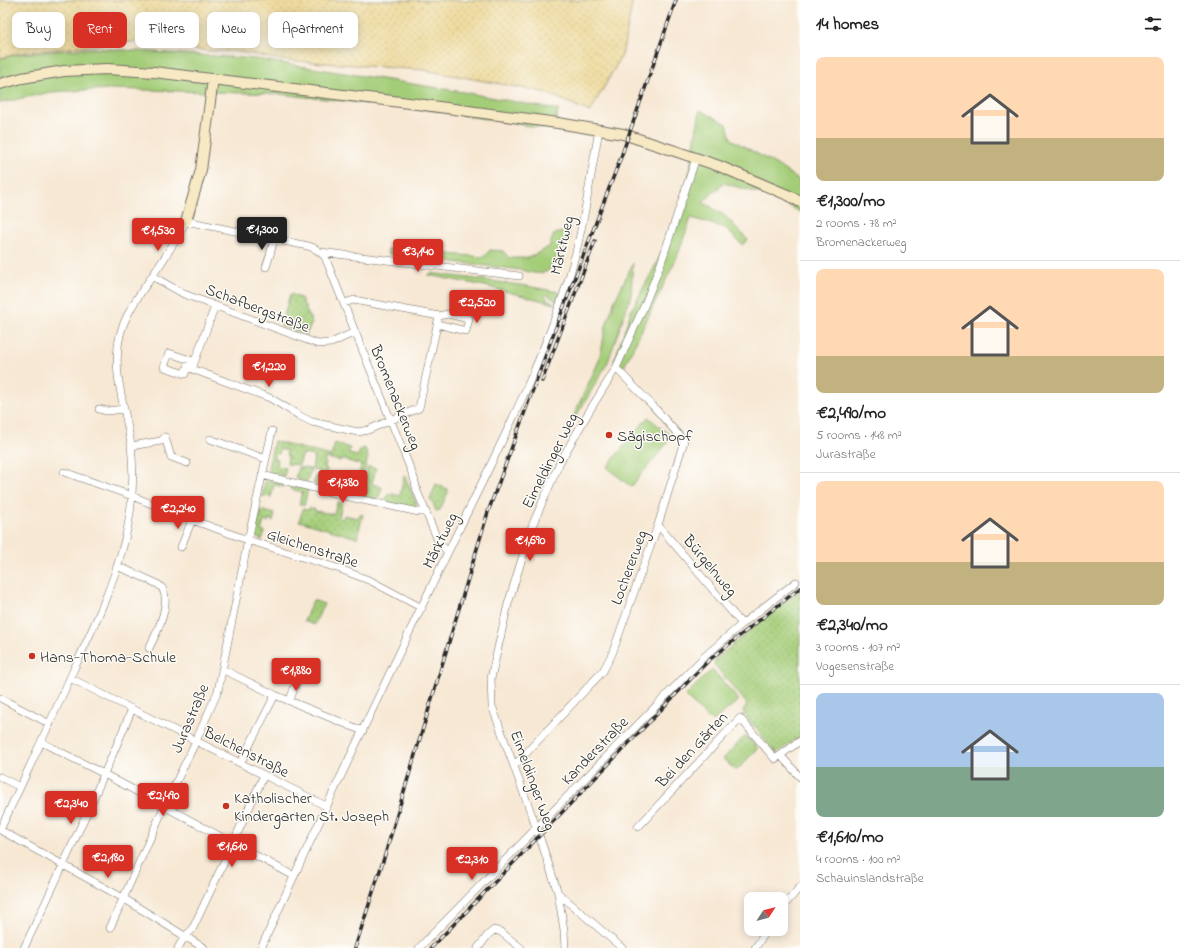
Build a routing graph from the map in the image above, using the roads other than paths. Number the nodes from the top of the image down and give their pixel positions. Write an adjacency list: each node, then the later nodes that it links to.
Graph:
1 (213, 79): 2 (street); 3 (street); 6 (street)
2 (0, 84)
3 (600, 130): 4 (street); 34 (street, Märktweg)
4 (696, 158): 5 (street); 17 (street, Eimeldinger Weg)
5 (800, 202)
6 (186, 221): 7 (street); 10 (street)
7 (274, 240): 8 (street); 9 (street)
8 (320, 252): 11 (street); 12 (street, Bromenackerweg)
9 (266, 267)
10 (152, 276): 13 (street, Schafbergstraße); 19 (street)
11 (519, 276)
12 (344, 303): 14 (street); 16 (street, Bromenackerweg)
13 (215, 306): 16 (street, Schafbergstraße); 20 (street)
14 (439, 316): 15 (street); 15 (street)
15 (437, 324): 20 (street)
16 (355, 332): 20 (street, Bromenackerweg)
17 (616, 368): 31 (street, Lochererweg); 54 (street, Eimeldinger Weg)
18 (99, 409): 19 (street)
19 (124, 409): 23 (street)
20 (391, 420): 29 (street, Bromenackerweg)
21 (272, 430): 24 (street, Jurastraße)
22 (210, 439): 24 (street)
23 (131, 446): 25 (street); 28 (street)
24 (266, 459): 27 (street, Jurastraße)
25 (187, 463)
26 (64, 472): 28 (street, Gleichenstraße)
27 (262, 475): 29 (street); 32 (street, Jurastraße)
28 (132, 496): 30 (street, Gleichenstraße); 35 (street)
29 (426, 512): 34 (street, Bromenackerweg)
30 (192, 520): 32 (street, Gleichenstraße); 33 (street)
31 (658, 525): 38 (street, Bürgelnweg); 54 (street, Lochererweg)
32 (248, 540): 37 (street, Gleichenstraße); 40 (street, Jurastraße)
33 (181, 547)
34 (448, 552): 37 (street, Märktweg)
35 (116, 566): 39 (street); 42 (street)
36 (796, 582): 38 (street, Kanderstraße)
37 (422, 608): 48 (street, Märktweg)
38 (742, 624): 63 (street, Kanderstraße)
39 (149, 648)
40 (222, 669): 43 (street); 49 (street, Jurastraße)
41 (301, 669): 45 (street)
42 (70, 678): 46 (street, Belchenstraße); 47 (street)
43 (275, 695): 45 (street); 53 (street)
44 (0, 698): 47 (street)
45 (290, 700): 48 (street)
46 (132, 709): 49 (street, Belchenstraße); 55 (street)
47 (50, 724): 51 (street)
48 (362, 731): 60 (street, Märktweg)
49 (196, 741): 53 (street, Belchenstraße); 61 (street, Jurastraße)
50 (800, 741): 52 (street)
51 (41, 742): 55 (street); 59 (street)
52 (781, 756): 58 (street); 62 (street, Bei den Gärten)
53 (240, 762): 56 (street, Belchenstraße)
54 (514, 766): 63 (street, Eimeldinger Weg)
55 (104, 774): 61 (street); 66 (street)
56 (264, 775): 60 (street, Belchenstraße); 65 (street)
57 (0, 777): 59 (street)
58 (800, 777)
59 (20, 787): 64 (street)
60 (326, 806): 67 (street, Märktweg)
61 (164, 807): 65 (street); 70 (street, Jurastraße)
62 (638, 827)
63 (536, 829): 69 (street, Eimeldinger Weg); 79 (street, Kanderstraße)
64 (0, 830): 66 (street)
65 (233, 844): 67 (street); 73 (street)
66 (63, 865): 70 (street); 75 (street)
67 (294, 876): 78 (street, Märktweg)
68 (800, 887): 71 (street)
69 (558, 893): 82 (street, Eimeldinger Weg); 83 (street)
70 (123, 898): 72 (street, Jurastraße); 73 (street)
71 (788, 901)
72 (110, 928)
73 (185, 936): 76 (street); 77 (street)
74 (763, 936): 84 (street)
75 (24, 948)
76 (178, 948)
77 (204, 948)
78 (261, 948)
79 (419, 948)
80 (478, 948): 81 (street)
81 (521, 948)
82 (565, 948)
83 (622, 948)
84 (755, 948)

